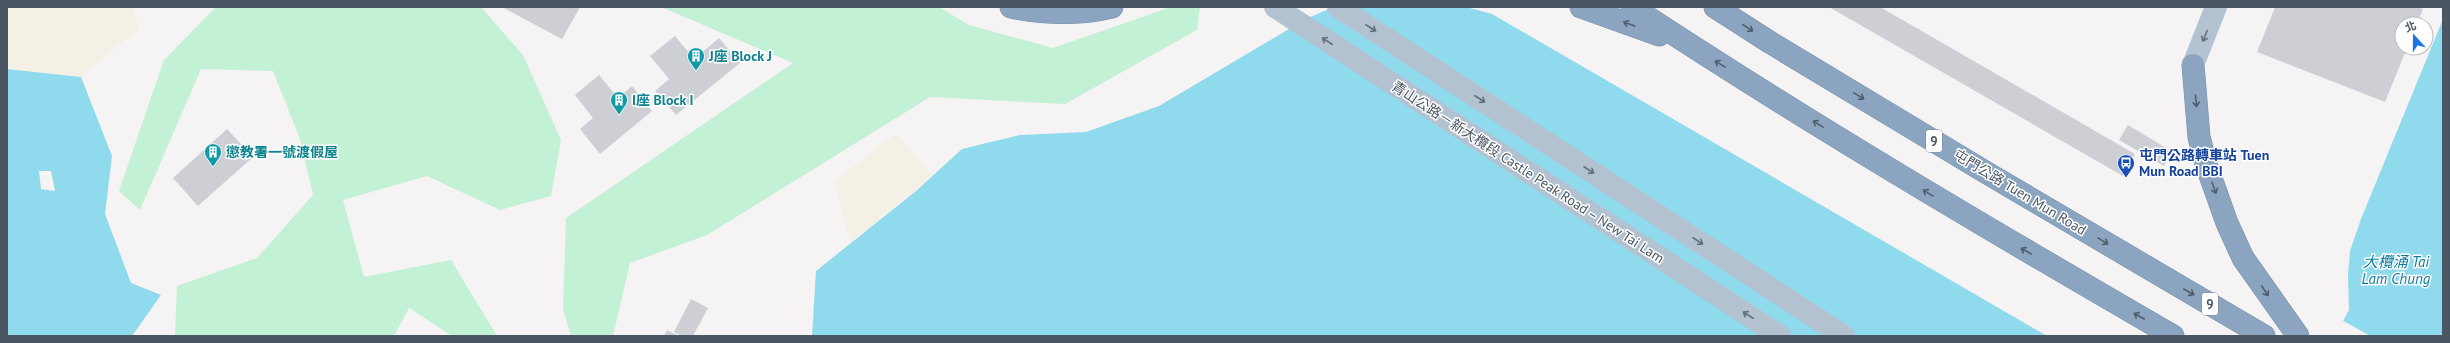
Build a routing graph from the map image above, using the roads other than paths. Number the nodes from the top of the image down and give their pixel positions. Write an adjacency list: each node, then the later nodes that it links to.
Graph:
1 (1011, 7): 2 (highway)
2 (1112, 7)
3 (1275, 7): 11 (main road, 青山公路－新大欖段 Castle Peak Road – New Tai Lam, one-way to 3)
4 (1338, 7): 12 (main road, one-way to 12)
5 (1581, 7): 9 (highway, one-way to 5)
6 (1632, 7): 9 (highway)
7 (1715, 7): 14 (highway, 屯門公路 Tuen Mun Road / 9, one-way to 14)
8 (2216, 7): 10 (main road, one-way to 10)
9 (1692, 47): 13 (highway, one-way to 9)
10 (2193, 65): 15 (highway, one-way to 15)
11 (1780, 336)
12 (1844, 336)
13 (2173, 336)
14 (2264, 336)
15 (2298, 336)

